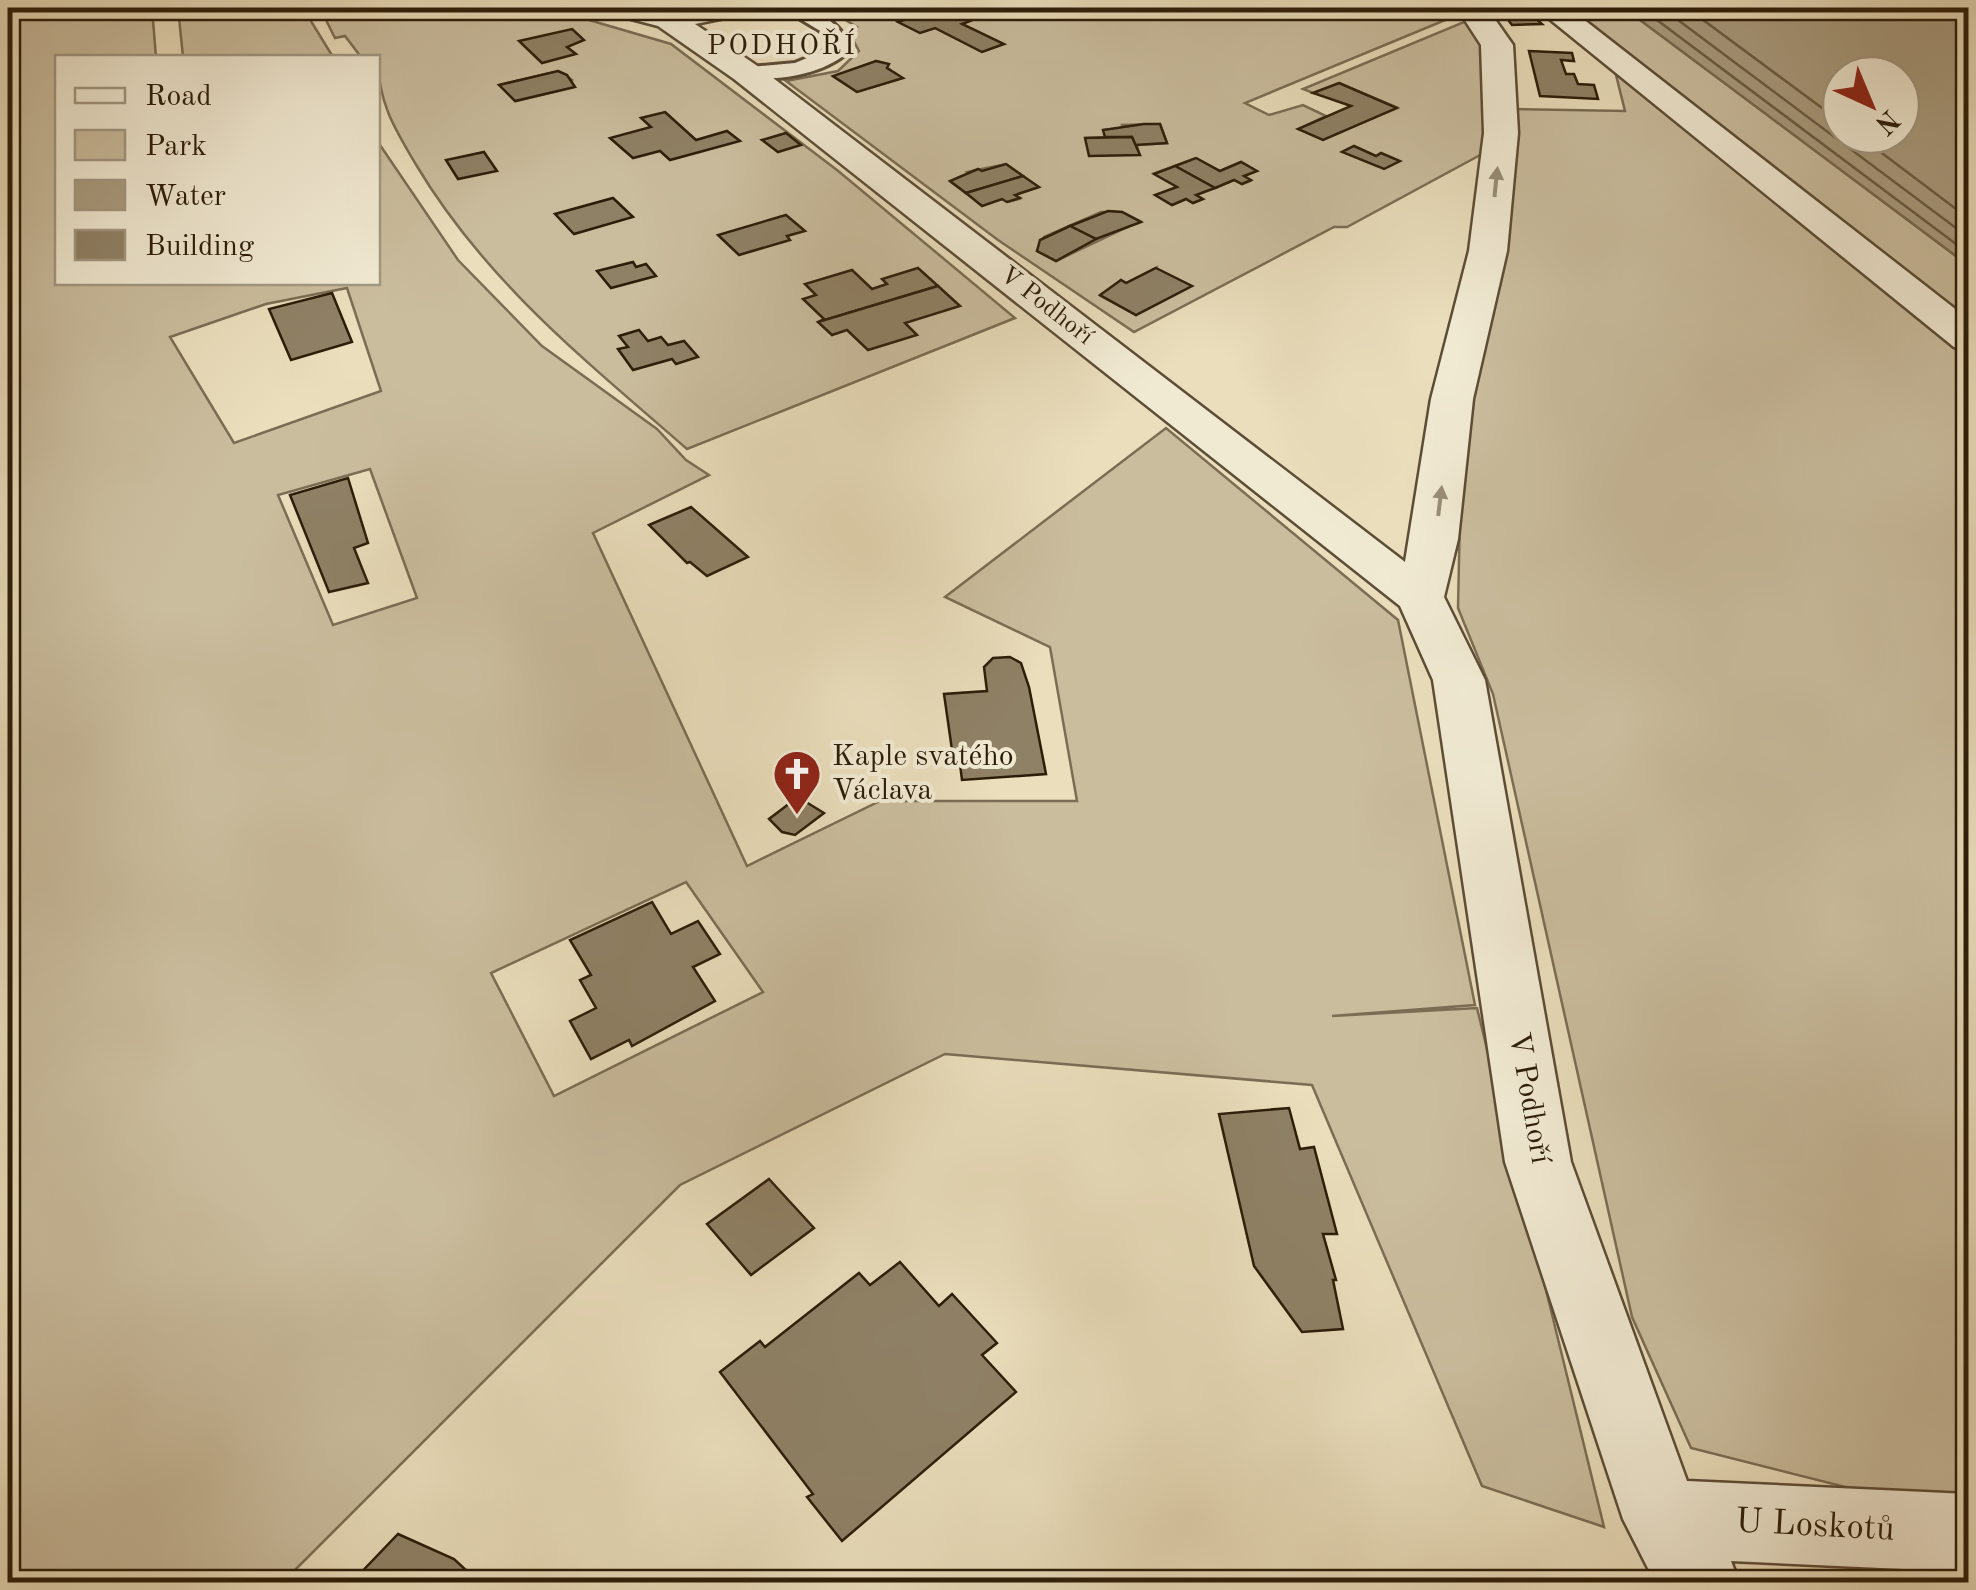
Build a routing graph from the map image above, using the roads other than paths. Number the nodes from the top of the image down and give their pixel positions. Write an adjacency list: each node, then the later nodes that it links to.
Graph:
1 (623, 8): 6 (street)
2 (734, 8): 6 (street)
3 (790, 8): 7 (lane)
4 (1472, 8): 9 (street, one-way to 4)
5 (1551, 8): 8 (street)
6 (669, 20): 7 (street, V Podhoří)
7 (745, 72): 9 (street, V Podhoří)
8 (1968, 338)
9 (1420, 597): 11 (street, V Podhoří)
10 (1968, 1533): 11 (street, U Loskotů)
11 (1681, 1551)

